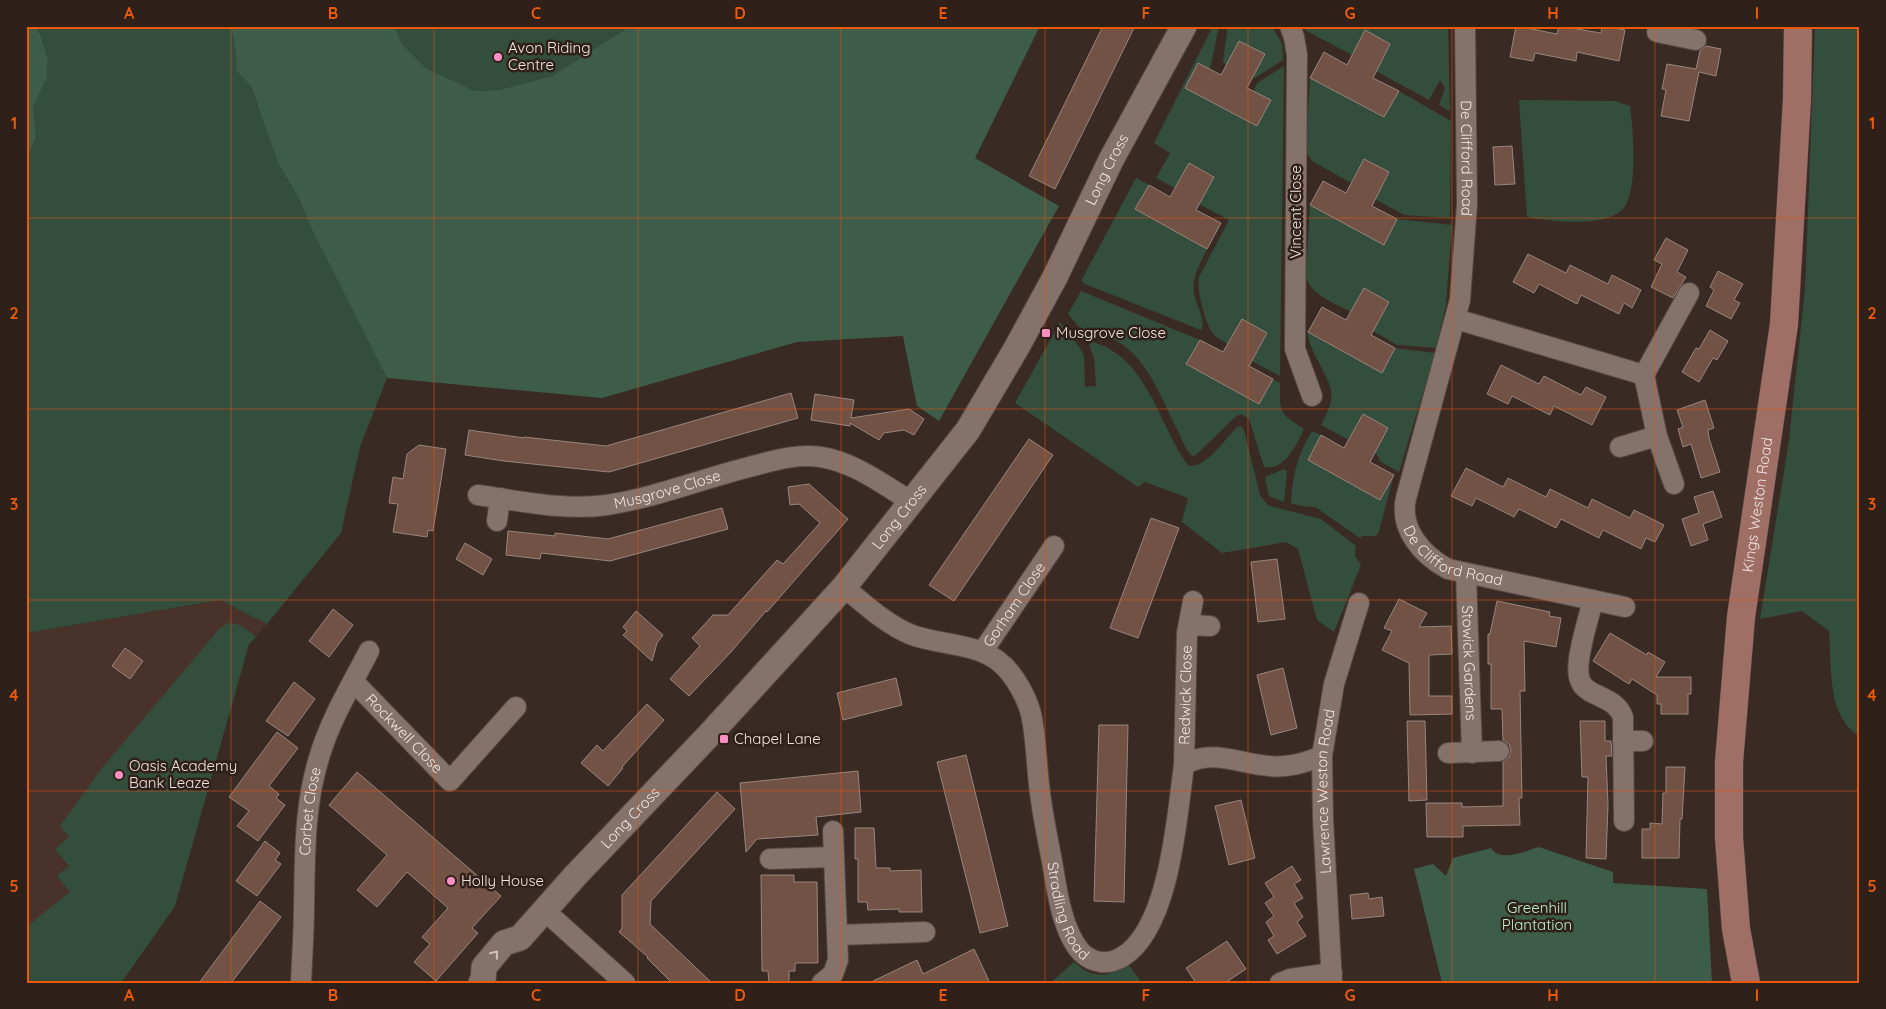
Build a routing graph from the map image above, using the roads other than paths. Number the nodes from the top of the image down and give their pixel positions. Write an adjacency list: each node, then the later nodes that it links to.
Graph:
1 (1184, 26): 16 (street, Long Cross)
2 (1290, 26): 10 (street, Vincent Close)
3 (1465, 26): 8 (street, De Clifford Road)
4 (1798, 26): 51 (main road, Kings Weston Road)
5 (1658, 32): 6 (street)
6 (1686, 34)
7 (1689, 293): 9 (street)
8 (1456, 319): 9 (street); 19 (street, De Clifford Road)
9 (1644, 375): 11 (street)
10 (1312, 396)
11 (1657, 436): 12 (street); 13 (street)
12 (1620, 447)
13 (1674, 484)
14 (478, 496): 15 (street, Musgrove Close)
15 (500, 498): 16 (street, Musgrove Close); 17 (street)
16 (912, 502): 20 (street, Long Cross)
17 (497, 521)
18 (1045, 550): 28 (street, Gorham Close)
19 (1466, 574): 21 (street, De Clifford Road); 33 (street, Stowick Gardens)
20 (844, 587): 28 (street, Stradling Road); 42 (street, Long Cross)
21 (1593, 600): 24 (street, De Clifford Road); 32 (street)
22 (1193, 601): 25 (street, Redwick Close)
23 (1359, 603): 36 (street, Lawrence Weston Road)
24 (1625, 607)
25 (1188, 625): 26 (street, Redwick Close); 37 (street, Redwick Close)
26 (1210, 626)
27 (369, 651): 29 (street, Corbet Close)
28 (983, 651): 37 (street, Stradling Road)
29 (354, 682): 30 (street, Rockwell Close); 47 (street, Corbet Close)
30 (516, 707)
31 (1643, 740): 32 (street)
32 (1623, 741): 38 (street)
33 (1472, 752): 34 (street); 35 (street)
34 (1498, 752)
35 (1448, 753)
36 (1322, 756): 37 (street); 45 (street, Lawrence Weston Road)
37 (1184, 765)
38 (1624, 821)
39 (833, 831): 40 (street)
40 (834, 857): 41 (street); 44 (street)
41 (770, 859)
42 (544, 911): 46 (street, Long Cross); 48 (street)
43 (925, 932): 44 (street)
44 (838, 935): 49 (street)
45 (1332, 978): 50 (street)
46 (482, 982)
47 (301, 983)
48 (625, 983)
49 (822, 983)
50 (1280, 983)
51 (1746, 983)

